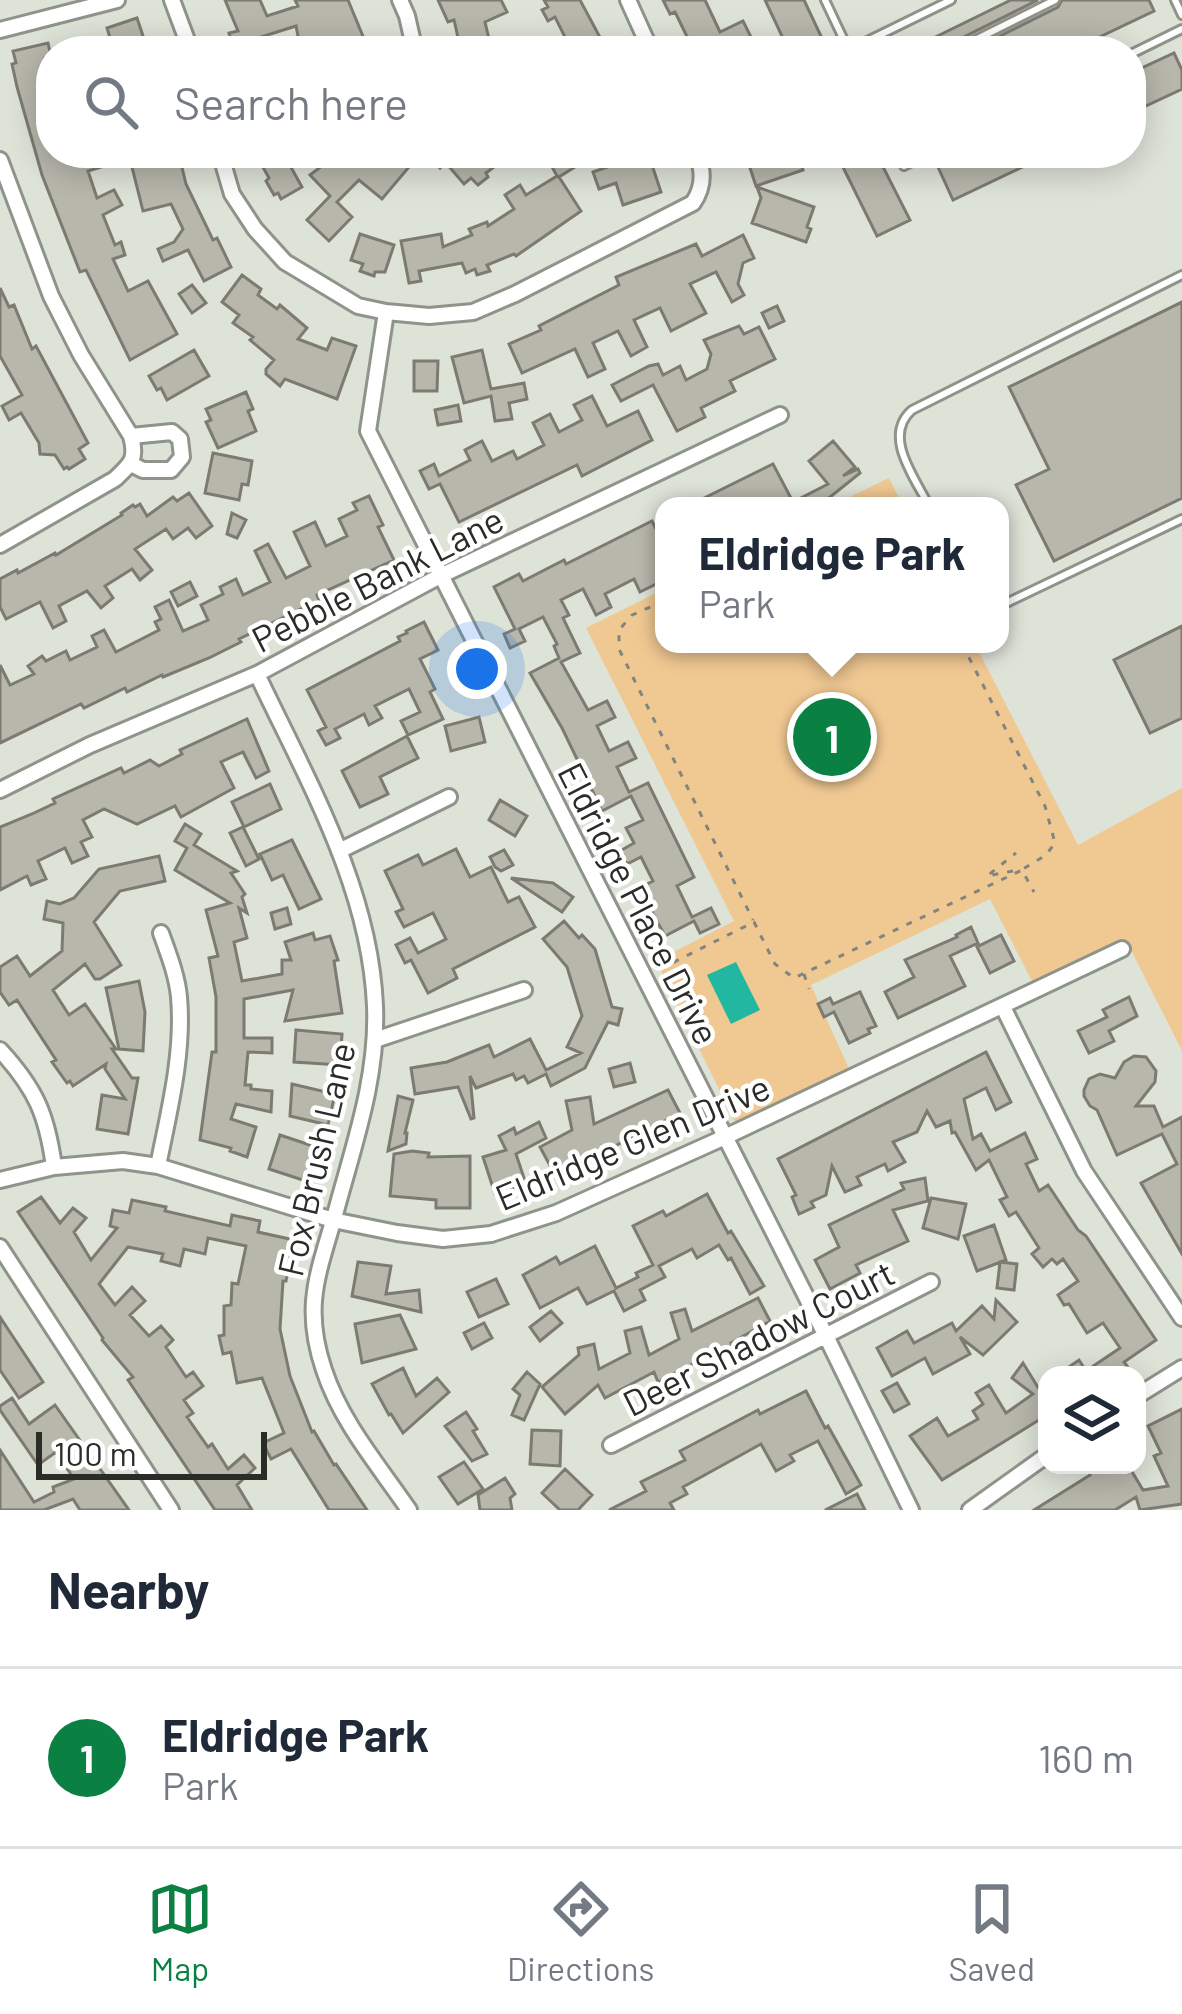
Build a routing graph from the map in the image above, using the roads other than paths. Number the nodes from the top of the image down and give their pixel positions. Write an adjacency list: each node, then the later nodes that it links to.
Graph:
1 (117, 0): 10 (street)
2 (172, 0): 12 (street)
3 (400, 0): 13 (street)
4 (628, 0): 14 (street)
5 (825, 0): 15 (lane)
6 (951, 0): 16 (lane)
7 (1055, 0): 17 (lane)
8 (1175, 0): 9 (lane)
9 (1182, 14)
10 (0, 29)
11 (1182, 29): 18 (lane)
12 (185, 36)
13 (412, 36)
14 (644, 36)
15 (842, 36)
16 (879, 36)
17 (982, 36)
18 (1146, 47)
19 (0, 160): 25 (street)
20 (224, 168): 23 (street)
21 (701, 168): 23 (street)
22 (1182, 275): 26 (lane)
23 (386, 312): 29 (street, Eldridge Place Drive)
24 (780, 415): 29 (street, Pebble Bank Lane)
25 (132, 450): 25 (street); 28 (street)
26 (924, 497)
27 (1182, 519): 30 (lane)
28 (0, 545)
29 (440, 576): 31 (street, Pebble Bank Lane); 41 (street, Eldridge Place Drive)
30 (1009, 602)
31 (257, 674): 32 (street, Pebble Bank Lane); 34 (street, Fox Brush Lane)
32 (0, 790)
33 (449, 797): 34 (street)
34 (339, 850): 39 (street, Fox Brush Lane)
35 (161, 932): 42 (street)
36 (1122, 949): 38 (street, Eldridge Glen Drive)
37 (524, 990): 39 (street)
38 (1004, 1007): 41 (street, Eldridge Glen Drive); 48 (street)
39 (375, 1040): 45 (street, Fox Brush Lane)
40 (0, 1051): 43 (street)
41 (725, 1137): 45 (street, Eldridge Glen Drive); 49 (street, Eldridge Place Drive)
42 (158, 1166): 43 (street, Eldridge Glen Drive); 45 (street, Eldridge Glen Drive)
43 (54, 1167): 44 (street, Eldridge Glen Drive)
44 (0, 1180)
45 (333, 1220): 55 (street, Fox Brush Lane)
46 (0, 1247): 54 (street)
47 (931, 1282): 49 (street, Deer Shadow Court)
48 (1182, 1318)
49 (826, 1336): 52 (street, Deer Shadow Court); 56 (street, Eldridge Place Drive)
50 (1182, 1368): 51 (street)
51 (1146, 1390)
52 (611, 1445)
53 (1038, 1461): 57 (street)
54 (171, 1510)
55 (409, 1510)
56 (911, 1510)
57 (970, 1510)

